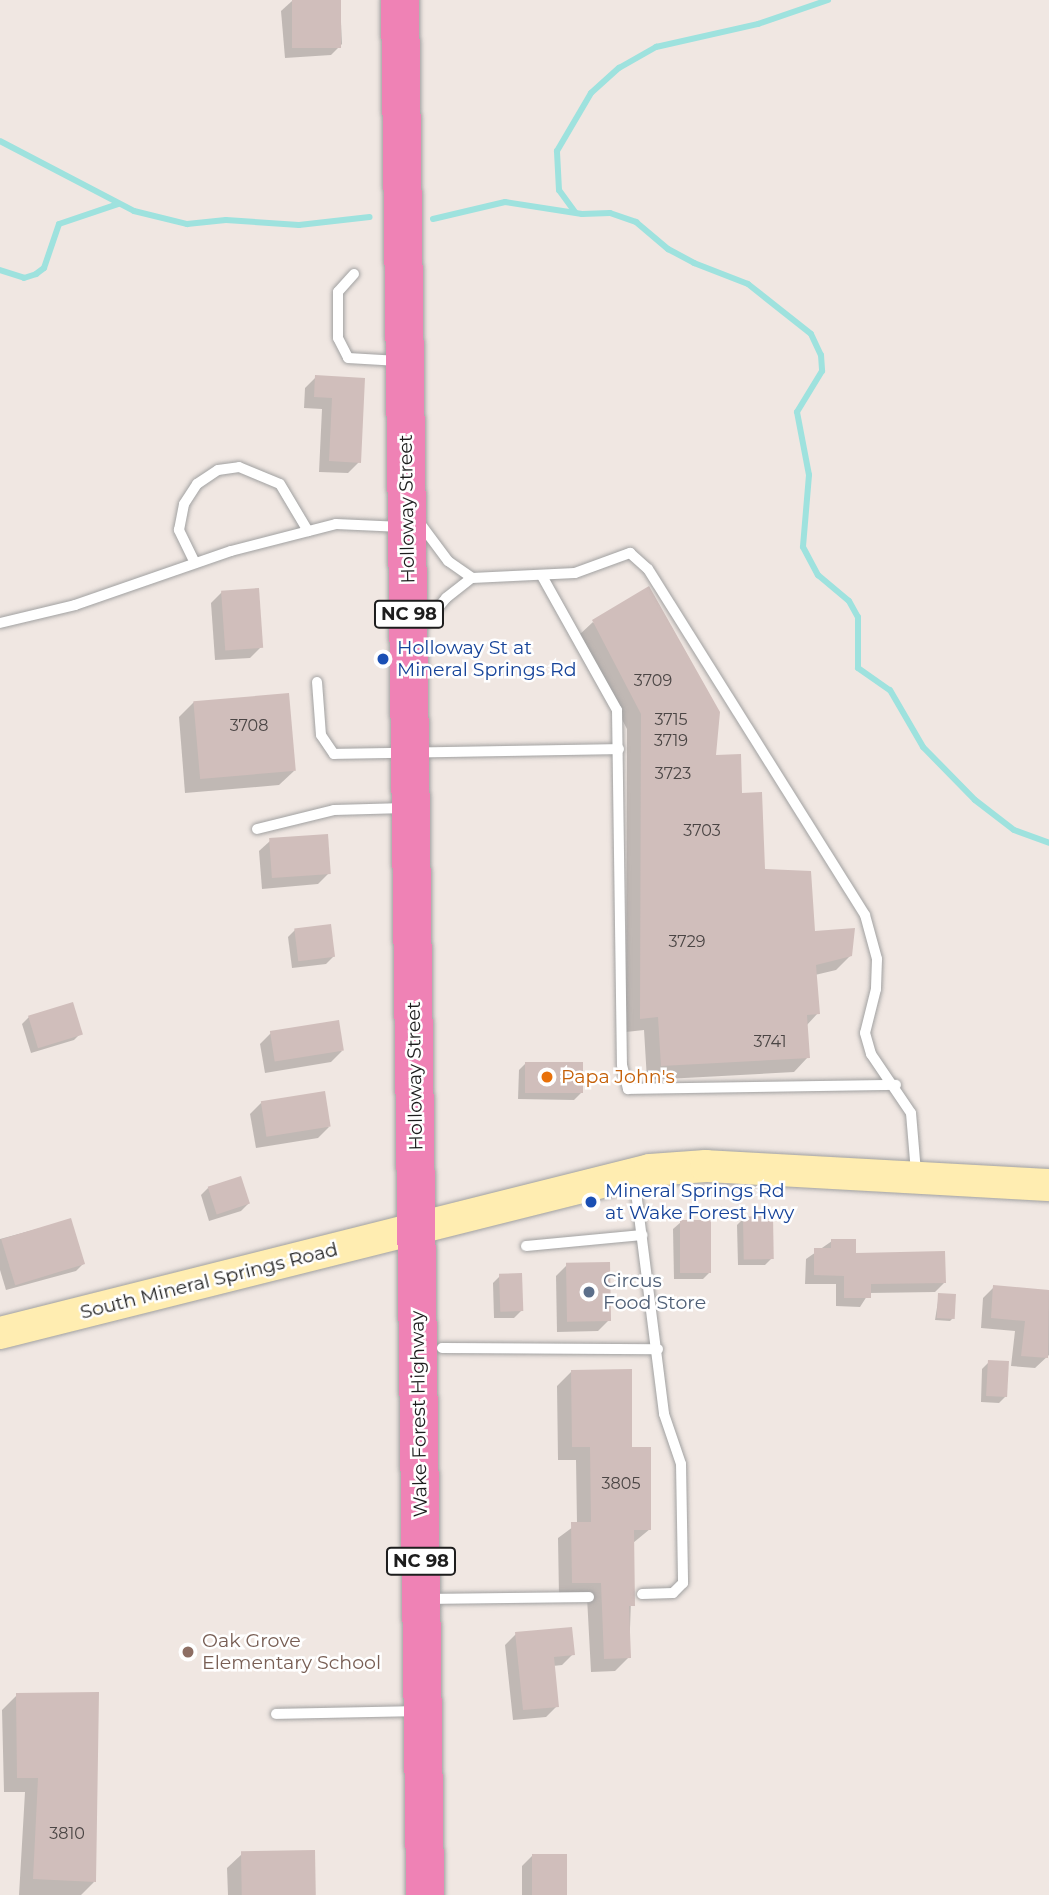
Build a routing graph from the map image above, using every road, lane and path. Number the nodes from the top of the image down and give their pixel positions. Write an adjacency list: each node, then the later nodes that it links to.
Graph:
1 (400, 0): 3 (highway, Holloway Street / NC 98)
2 (354, 274): 3 (lane)
3 (405, 362): 4 (highway, Holloway Street / NC 98)
4 (407, 514): 5 (lane); 8 (lane); 10 (highway, Holloway Street / NC 98)
5 (308, 531): 6 (lane); 6 (lane)
6 (195, 563): 9 (lane)
7 (542, 576): 8 (lane); 12 (lane); 16 (lane)
8 (472, 578): 10 (lane)
9 (0, 623)
10 (409, 653): 13 (highway, Holloway Street / NC 98)
11 (317, 682): 13 (lane)
12 (619, 748): 13 (lane); 16 (lane)
13 (410, 749): 14 (highway, Holloway Street / NC 98)
14 (411, 808): 15 (lane); 20 (highway, Holloway Street / NC 98)
15 (257, 829)
16 (896, 1085): 18 (lane)
17 (634, 1173): 18 (street, South Mineral Springs Road); 20 (street, South Mineral Springs Road); 21 (lane)
18 (916, 1176): 19 (street, South Mineral Springs Road)
19 (1049, 1185)
20 (417, 1228): 23 (street, South Mineral Springs Road); 28 (highway, Wake Forest Highway / NC 98)
21 (642, 1235): 22 (lane); 25 (lane)
22 (526, 1246)
23 (0, 1333)
24 (442, 1348): 25 (lane)
25 (658, 1349): 26 (lane)
26 (642, 1594)
27 (589, 1597): 28 (lane)
28 (422, 1599): 29 (highway, Wake Forest Highway / NC 98)
29 (423, 1711): 30 (lane); 31 (highway, Wake Forest Highway / NC 98)
30 (276, 1714)
31 (425, 1895)

